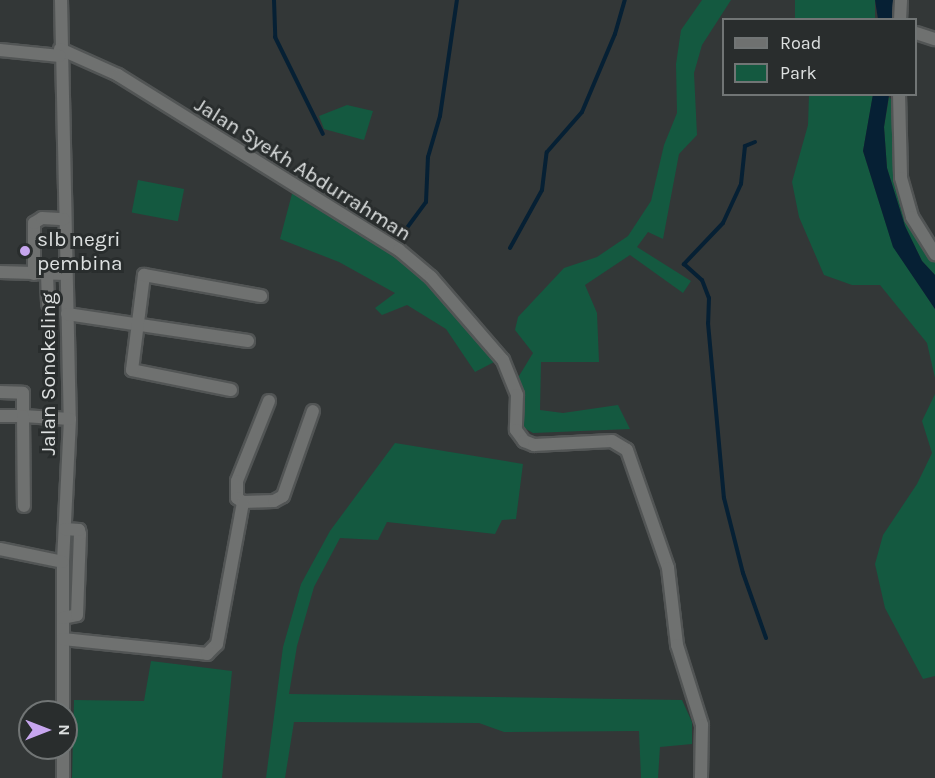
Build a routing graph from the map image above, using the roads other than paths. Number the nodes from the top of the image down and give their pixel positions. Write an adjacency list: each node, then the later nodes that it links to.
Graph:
1 (61, 0): 7 (street, Jalan Sonokeling)
2 (900, 0): 3 (street)
3 (900, 18)
4 (917, 34): 5 (street)
5 (935, 39)
6 (0, 50): 7 (street)
7 (60, 53): 9 (street, Jalan Sonokeling); 37 (street, Jalan Syekh Abdurrahman)
8 (899, 96): 10 (street)
9 (64, 219): 12 (street); 14 (street, Jalan Sonokeling)
10 (935, 254)
11 (0, 272): 12 (street)
12 (34, 274): 13 (street)
13 (48, 274): 14 (street); 16 (street)
14 (66, 274): 17 (street, Jalan Sonokeling)
15 (261, 296): 18 (street)
16 (48, 304)
17 (67, 314): 18 (street); 26 (street, Jalan Sonokeling)
18 (137, 325): 19 (street); 20 (street)
19 (248, 341)
20 (231, 390)
21 (0, 392): 25 (street)
22 (269, 401): 27 (street)
23 (313, 411): 27 (street)
24 (0, 416): 25 (street)
25 (23, 416): 26 (street); 28 (street)
26 (70, 419): 29 (street, Jalan Sonokeling)
27 (243, 502): 33 (street)
28 (24, 506)
29 (65, 530): 31 (street, Jalan Sonokeling); 32 (street)
30 (0, 549): 31 (street)
31 (63, 562): 32 (street, Jalan Sonokeling)
32 (63, 618): 33 (street, Jalan Sonokeling)
33 (63, 639): 34 (street, Jalan Sonokeling)
34 (63, 700)
35 (63, 760): 36 (street)
36 (63, 778)
37 (701, 778)

